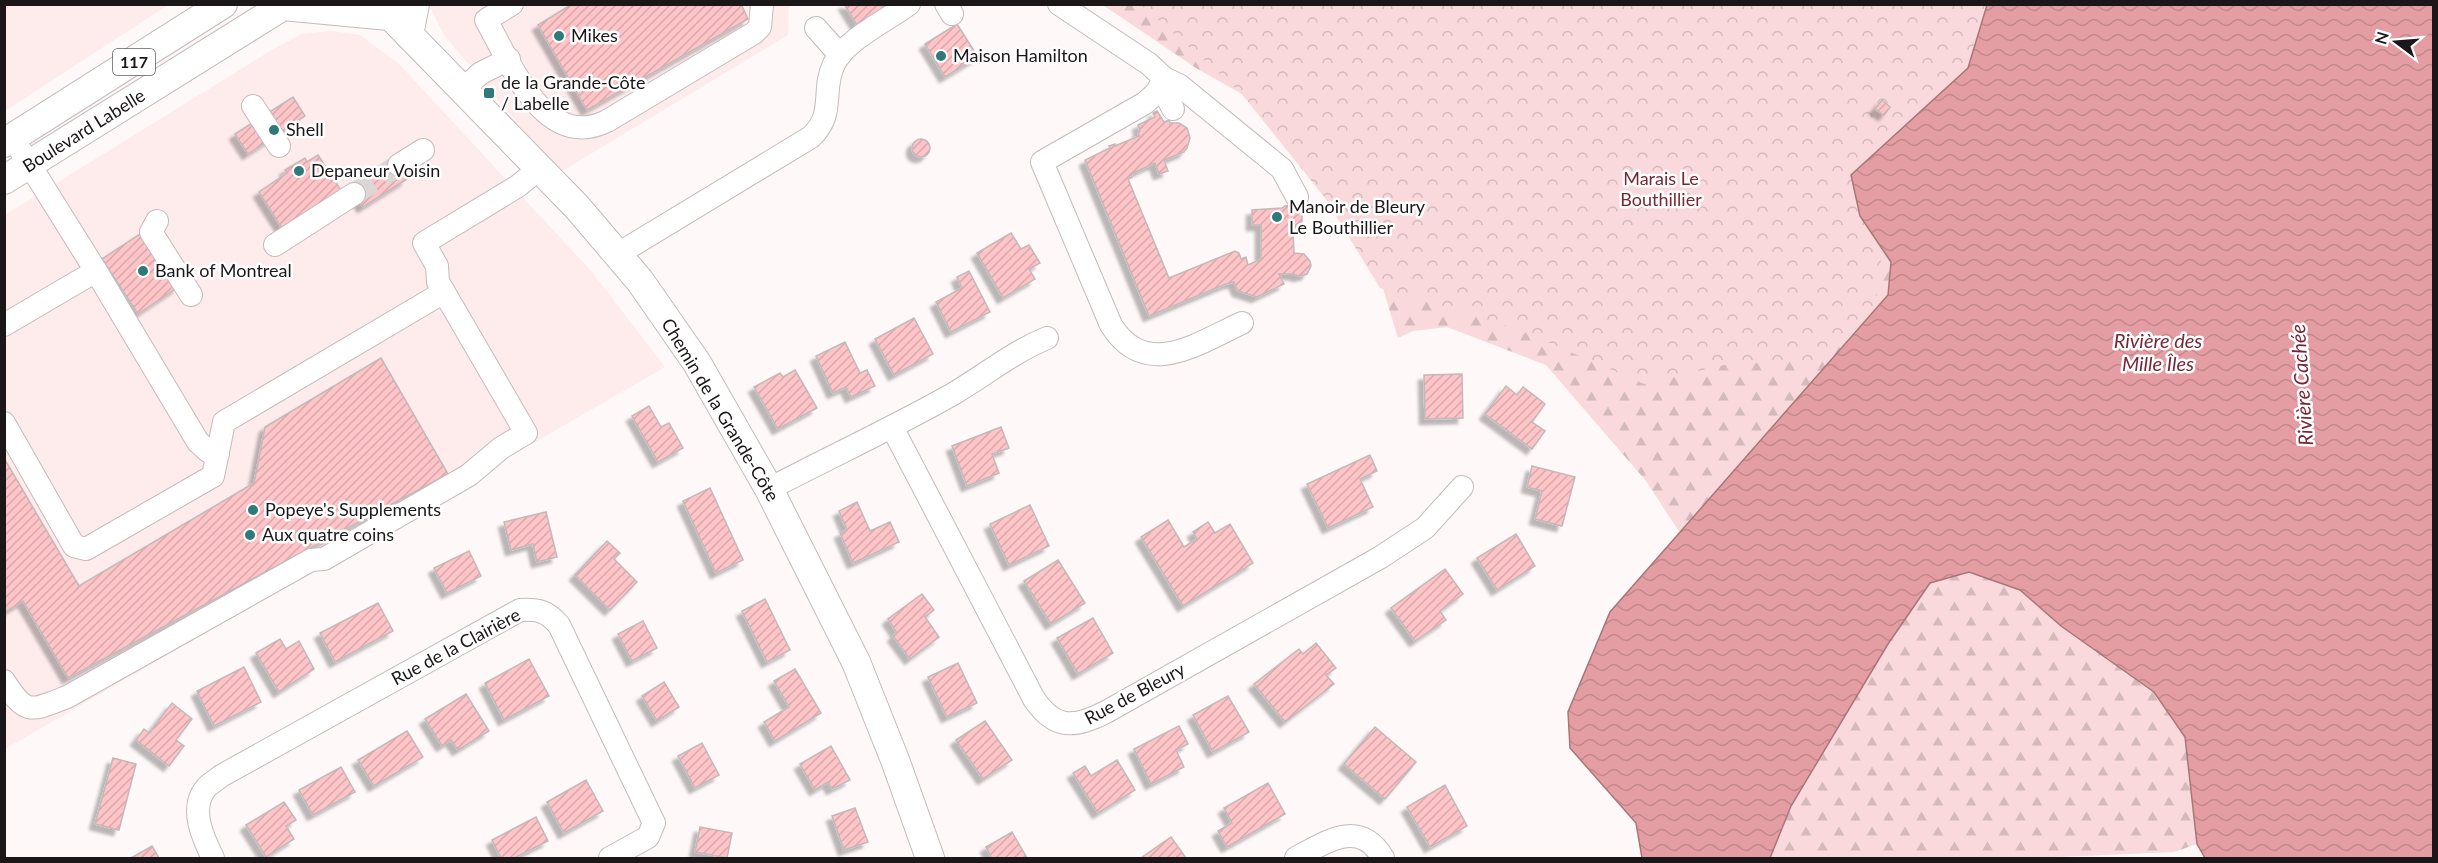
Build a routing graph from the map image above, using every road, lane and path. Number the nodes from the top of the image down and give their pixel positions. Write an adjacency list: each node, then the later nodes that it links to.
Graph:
1 (223, 4): 15 (main road, Boulevard Labelle / 117)
2 (512, 4): 10 (street)
3 (762, 4): 10 (street)
4 (909, 4): 9 (street)
5 (1059, 4): 11 (street)
6 (285, 5): 7 (main road); 18 (main road, Boulevard Labelle / 117)
7 (394, 8): 12 (main road, Chemin de la Grande-Côte)
8 (816, 28): 9 (street)
9 (840, 55): 26 (street)
10 (509, 59): 12 (street)
11 (1162, 82): 14 (street); 23 (street); 30 (street)
12 (462, 90): 20 (main road, Chemin de la Grande-Côte)
13 (253, 106): 16 (street)
14 (1173, 109)
15 (9, 140): 18 (street)
16 (279, 146)
17 (423, 150): 19 (street)
18 (30, 164): 21 (main road, Boulevard Labelle / 117); 27 (street)
19 (399, 165)
20 (540, 168): 26 (main road, Chemin de la Grande-Côte); 28 (street)
21 (4, 180)
22 (354, 194): 25 (street)
23 (1297, 197)
24 (157, 221): 29 (street)
25 (275, 246)
26 (618, 254): 37 (main road, Chemin de la Grande-Côte)
27 (96, 271): 31 (street); 35 (street)
28 (444, 292): 35 (street); 38 (street)
29 (191, 295)
30 (1242, 323)
31 (4, 325)
32 (1047, 338): 34 (street)
33 (4, 423): 35 (street)
34 (892, 427): 36 (street, Rue de Bleury); 37 (street)
35 (218, 453)
36 (1462, 487)
37 (769, 489): 41 (main road, Chemin de la Grande-Côte)
38 (4, 681)
39 (213, 858): 40 (street, Rue de la Clairière)
40 (610, 858)
41 (930, 858)
42 (1296, 858): 43 (street)
43 (1383, 858)

